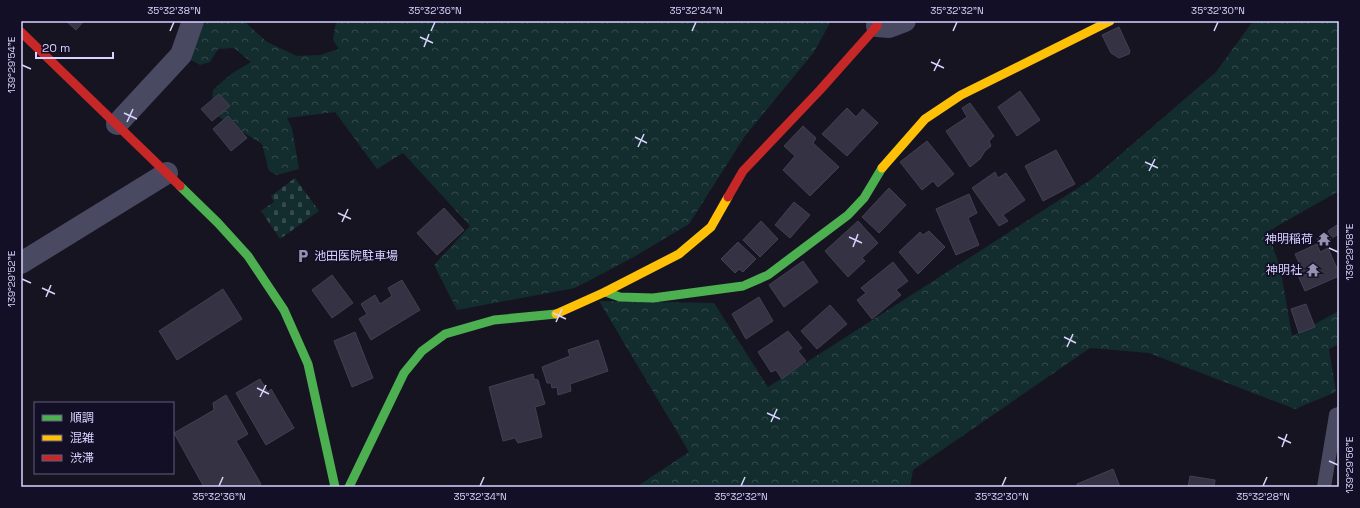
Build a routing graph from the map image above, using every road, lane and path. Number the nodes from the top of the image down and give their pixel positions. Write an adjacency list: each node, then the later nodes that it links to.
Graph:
1 (193, 21): 6 (street)
2 (905, 21): 4 (street)
3 (1110, 21): 9 (street)
4 (877, 23): 9 (street)
5 (21, 32): 6 (street)
6 (117, 124): 7 (street)
7 (167, 173): 8 (street); 11 (street)
8 (21, 263)
9 (605, 292): 12 (street)
10 (1339, 414): 13 (lane)
11 (335, 487)
12 (349, 487)
13 (1324, 487)

